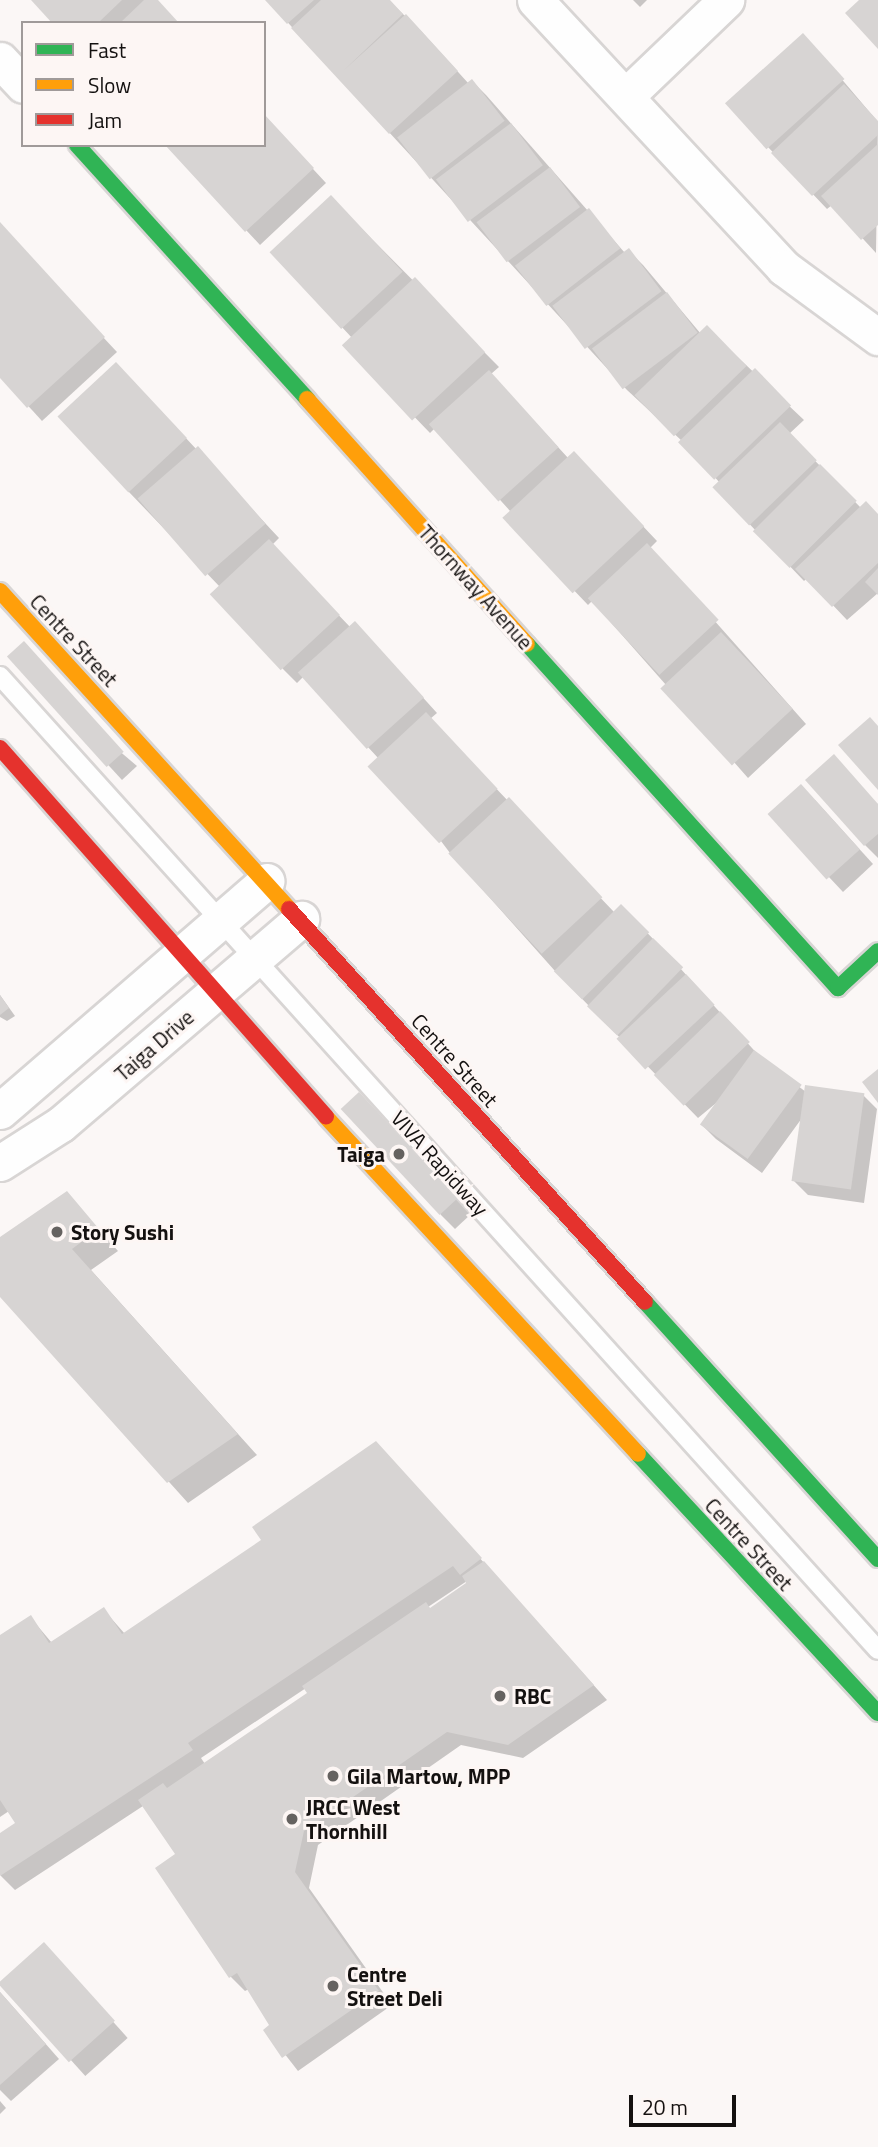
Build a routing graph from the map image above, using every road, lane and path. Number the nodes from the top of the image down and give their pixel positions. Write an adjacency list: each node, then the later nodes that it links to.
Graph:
1 (536, 0): 5 (street)
2 (726, 0): 5 (street)
3 (0, 60): 4 (street)
4 (21, 83)
5 (626, 96): 7 (street)
6 (79, 147): 14 (main road, Thornway Avenue)
7 (878, 337)
8 (0, 591): 11 (main road, Centre Street)
9 (0, 676): 12 (lane, VIVA Rapidway)
10 (0, 748): 15 (main road, Centre Street)
11 (266, 881): 12 (street); 13 (main road, Centre Street)
12 (218, 919): 15 (street); 16 (lane, VIVA Rapidway)
13 (301, 919): 16 (street, Taiga Drive); 20 (main road, Centre Street)
14 (878, 951)
15 (180, 957): 17 (main road, Centre Street); 18 (street)
16 (255, 958): 17 (street, Taiga Drive); 21 (lane, VIVA Rapidway)
17 (213, 994): 19 (street, Taiga Drive); 22 (main road, Centre Street)
18 (0, 1111)
19 (0, 1163)
20 (878, 1559)
21 (878, 1650)
22 (878, 1713)

